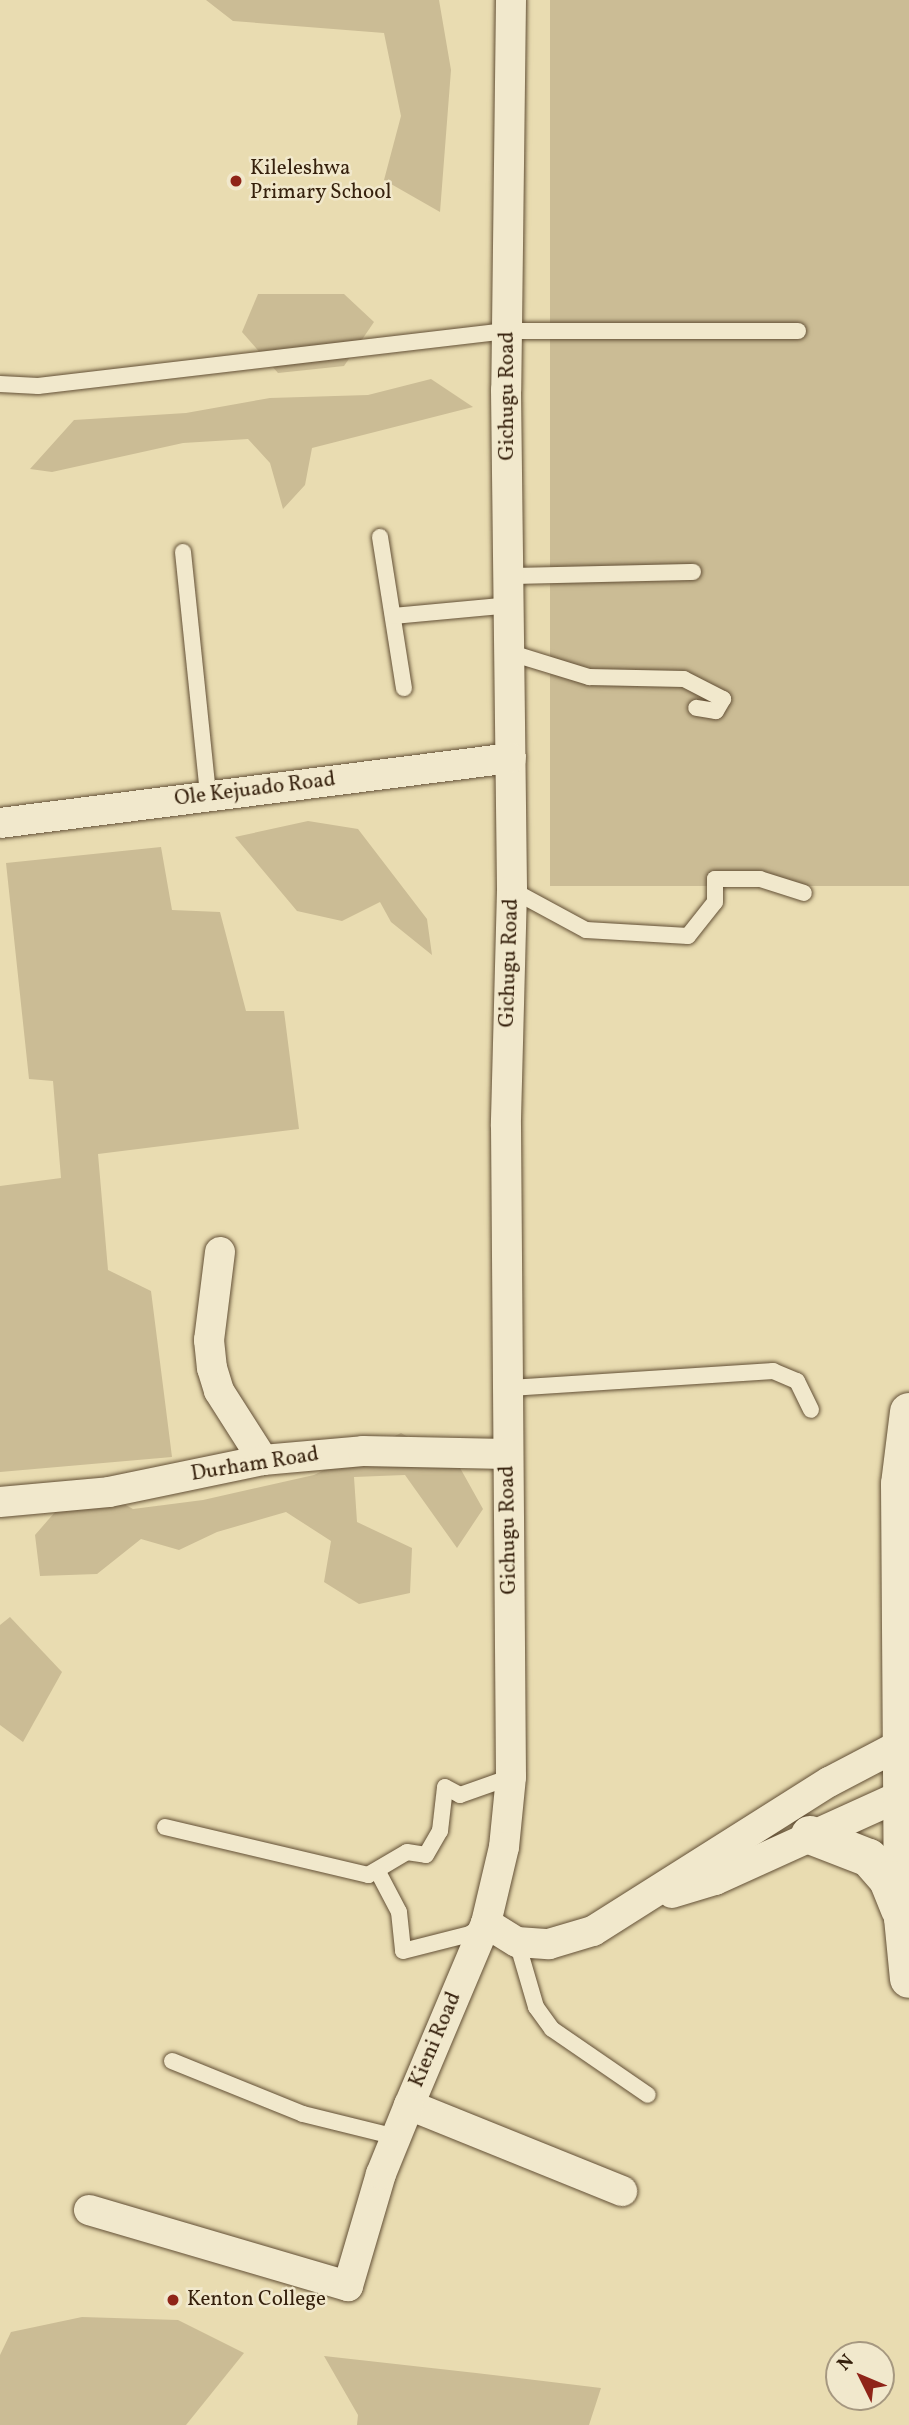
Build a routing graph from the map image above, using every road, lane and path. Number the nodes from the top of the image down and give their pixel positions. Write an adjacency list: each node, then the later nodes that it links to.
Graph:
1 (511, 0): 2 (street, Gichugu Road)
2 (508, 331): 3 (lane); 4 (lane); 8 (street, Gichugu Road)
3 (798, 331)
4 (0, 384)
5 (380, 537): 9 (lane)
6 (183, 552): 14 (lane)
7 (693, 572): 8 (lane)
8 (510, 591): 9 (lane); 10 (street, Gichugu Road)
9 (393, 616): 11 (lane)
10 (511, 653): 12 (lane); 13 (street, Gichugu Road)
11 (404, 688)
12 (696, 708)
13 (511, 758): 14 (street, Ole Kejuado Road); 17 (street, Gichugu Road)
14 (208, 795): 16 (street, Ole Kejuado Road)
15 (0, 813): 16 (lane)
16 (0, 823)
17 (512, 890): 18 (lane); 20 (street, Gichugu Road)
18 (804, 893)
19 (220, 1252): 24 (street)
20 (510, 1388): 21 (lane); 23 (street, Gichugu Road)
21 (811, 1410)
22 (909, 1412): 26 (main road)
23 (508, 1454): 24 (street, Durham Road); 27 (street, Gichugu Road)
24 (263, 1460): 25 (street, Durham Road)
25 (1, 1510)
26 (906, 1741): 28 (main road); 32 (street)
27 (511, 1777): 31 (lane); 34 (street, Gichugu Road)
28 (905, 1795): 30 (street); 33 (main road)
29 (165, 1827): 31 (lane)
30 (810, 1835): 32 (street); 33 (main road)
31 (378, 1872): 34 (lane)
32 (642, 1903): 35 (street)
33 (903, 1918): 36 (main road)
34 (486, 1923): 35 (street); 39 (street, Kieni Road)
35 (517, 1942): 38 (lane)
36 (909, 1979)
37 (172, 2061): 40 (lane)
38 (648, 2095)
39 (409, 2105): 40 (street); 41 (street, Kieni Road)
40 (396, 2137): 42 (street)
41 (622, 2191)
42 (89, 2210)

